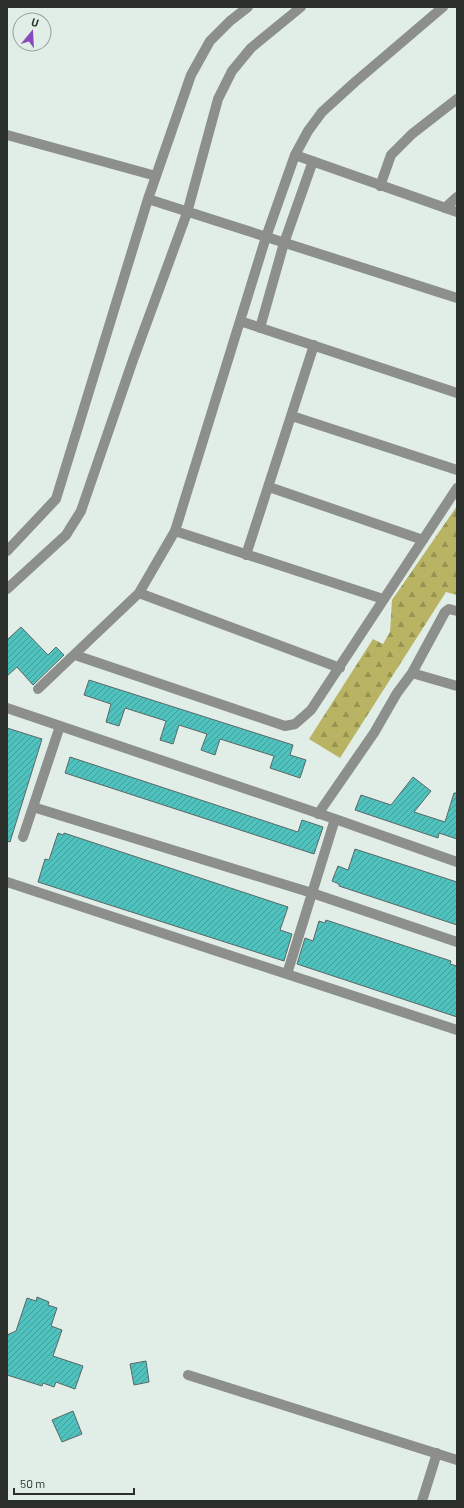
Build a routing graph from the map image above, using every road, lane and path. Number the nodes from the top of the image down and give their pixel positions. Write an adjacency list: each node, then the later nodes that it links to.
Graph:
1 (248, 7): 8 (street)
2 (301, 7): 14 (street)
3 (443, 7): 6 (street)
4 (457, 99): 9 (street)
5 (7, 135): 8 (street)
6 (295, 155): 7 (street); 15 (street)
7 (313, 162): 9 (street); 16 (street)
8 (156, 176): 11 (street)
9 (380, 186): 12 (street)
10 (457, 197): 12 (street)
11 (148, 199): 14 (street); 28 (street)
12 (445, 208): 13 (street)
13 (457, 212)
14 (187, 213): 15 (street); 30 (street)
15 (266, 237): 16 (street); 18 (street)
16 (284, 243): 17 (street); 19 (street)
17 (457, 298)
18 (240, 321): 19 (street); 26 (street)
19 (260, 328): 20 (street)
20 (314, 345): 21 (street); 22 (street)
21 (457, 393)
22 (292, 416): 23 (street); 24 (street)
23 (457, 470)
24 (269, 487): 27 (street); 29 (street)
25 (457, 488): 27 (street)
26 (175, 531): 29 (street); 31 (street)
27 (423, 540): 32 (street)
28 (9, 546)
29 (246, 555): 32 (street)
30 (7, 589)
31 (139, 593): 34 (street); 35 (street)
32 (383, 599): 35 (street)
33 (457, 611): 36 (street)
34 (75, 655): 35 (street); 38 (street)
35 (340, 668)
36 (412, 673): 37 (street); 42 (street)
37 (457, 686)
38 (38, 689)
39 (7, 708): 40 (street)
40 (60, 726): 41 (street); 42 (street)
41 (34, 807): 44 (street); 47 (street)
42 (318, 814): 43 (street)
43 (335, 819): 45 (street); 47 (street)
44 (23, 837)
45 (457, 862)
46 (7, 882): 49 (street)
47 (312, 893): 48 (street); 49 (street)
48 (457, 942)
49 (287, 974): 50 (street)
50 (457, 1030)
51 (188, 1375): 52 (street)
52 (437, 1453): 53 (street); 54 (street)
53 (457, 1460)
54 (422, 1501)

